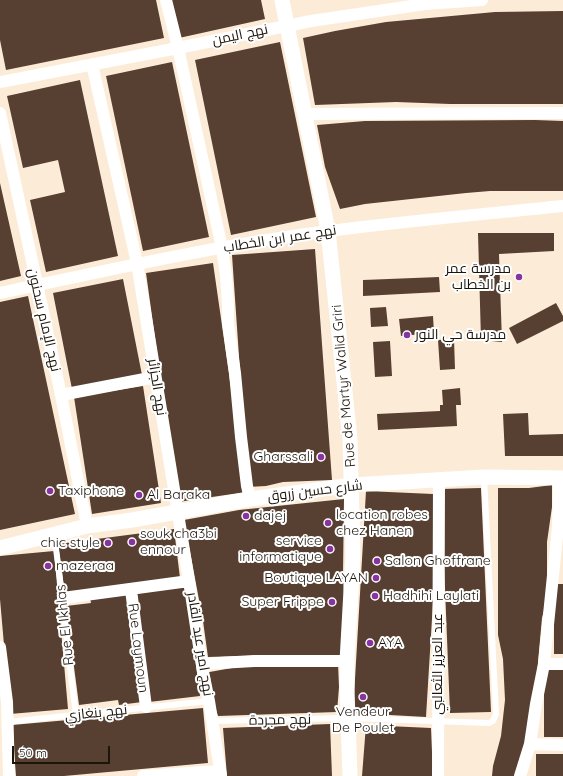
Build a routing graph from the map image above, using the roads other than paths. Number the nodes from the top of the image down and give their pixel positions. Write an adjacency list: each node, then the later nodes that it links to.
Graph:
1 (166, 0): 5 (street)
2 (282, 0): 4 (street, Rue de Martyr Walid Griri)
3 (482, 0): 4 (street, نهج اليمن)
4 (288, 26): 5 (street, نهج اليمن); 10 (street, Rue de Martyr Walid Griri)
5 (178, 48): 6 (street, نهج اليمن); 13 (street)
6 (92, 64): 7 (street, نهج اليمن); 14 (street, نهج الجزائر)
7 (0, 82)
8 (0, 113): 15 (street, نهج الإمام سحنون)
9 (563, 113): 10 (street)
10 (306, 114): 12 (street, Rue de Martyr Walid Griri)
11 (563, 206): 12 (street, نهج عمر ابن الخطاب)
12 (328, 231): 13 (street, نهج عمر ابن الخطاب); 22 (street, Rue de Martyr Walid Griri)
13 (222, 248): 14 (street, نهج عمر ابن الخطاب); 23 (street)
14 (137, 263): 15 (street, نهج عمر ابن الخطاب); 17 (street, نهج الجزائر)
15 (36, 286): 16 (street, نهج عمر ابن الخطاب); 18 (street, نهج الإمام سحنون)
16 (0, 293)
17 (155, 377): 18 (street); 24 (street, نهج الجزائر)
18 (61, 395): 25 (street, نهج الإمام سحنون)
19 (484, 477): 20 (street, شارع حسين زروق); 21 (street, شارع حسين زروق); 43 (lane, نهج مجردة)
20 (561, 478): 28 (street)
21 (439, 480): 22 (street, شارع حسين زروق); 43 (street, عبد العزيز الثعالبي)
22 (352, 485): 23 (street, شارع حسين زروق); 33 (street, Rue de Martyr Walid Griri)
23 (250, 499): 24 (street, شارع حسين زروق)
24 (177, 511): 25 (street, شارع حسين زروق); 29 (street, نهج امير عبد القادر)
25 (87, 526): 26 (street, شارع حسين زروق)
26 (54, 535): 27 (street, شارع حسين زروق); 31 (lane, Rue El Ikhlas)
27 (0, 548)
28 (558, 579): 35 (street)
29 (189, 581): 30 (street); 34 (street, نهج امير عبد القادر)
30 (131, 590): 31 (street); 39 (street, Rue Laymoun)
31 (63, 598): 40 (lane, Rue El Ikhlas)
32 (0, 647): 37 (street)
33 (347, 661): 34 (street); 41 (street, Rue de Martyr Walid Griri)
34 (202, 664): 38 (street, نهج امير عبد القادر)
35 (544, 664): 36 (street); 45 (street)
36 (563, 664)
37 (2, 681): 44 (street)
38 (209, 701): 39 (lane, نهج بنغازي); 42 (street, نهج امير عبد القادر)
39 (146, 707): 40 (lane, نهج بنغازي)
40 (76, 715): 44 (lane, نهج بنغازي)
41 (348, 718): 42 (lane, نهج مجردة); 43 (lane, نهج مجردة); 50 (street, Rue de Martyr Walid Griri)
42 (212, 721): 47 (street, نهج امير عبد القادر)
43 (438, 721): 51 (street, عبد العزيز الثعالبي)
44 (7, 722): 48 (street)
45 (530, 744): 46 (street); 52 (street)
46 (563, 745)
47 (221, 774): 49 (street)
48 (9, 776)
49 (143, 776)
50 (350, 776)
51 (438, 776)
52 (520, 776)

